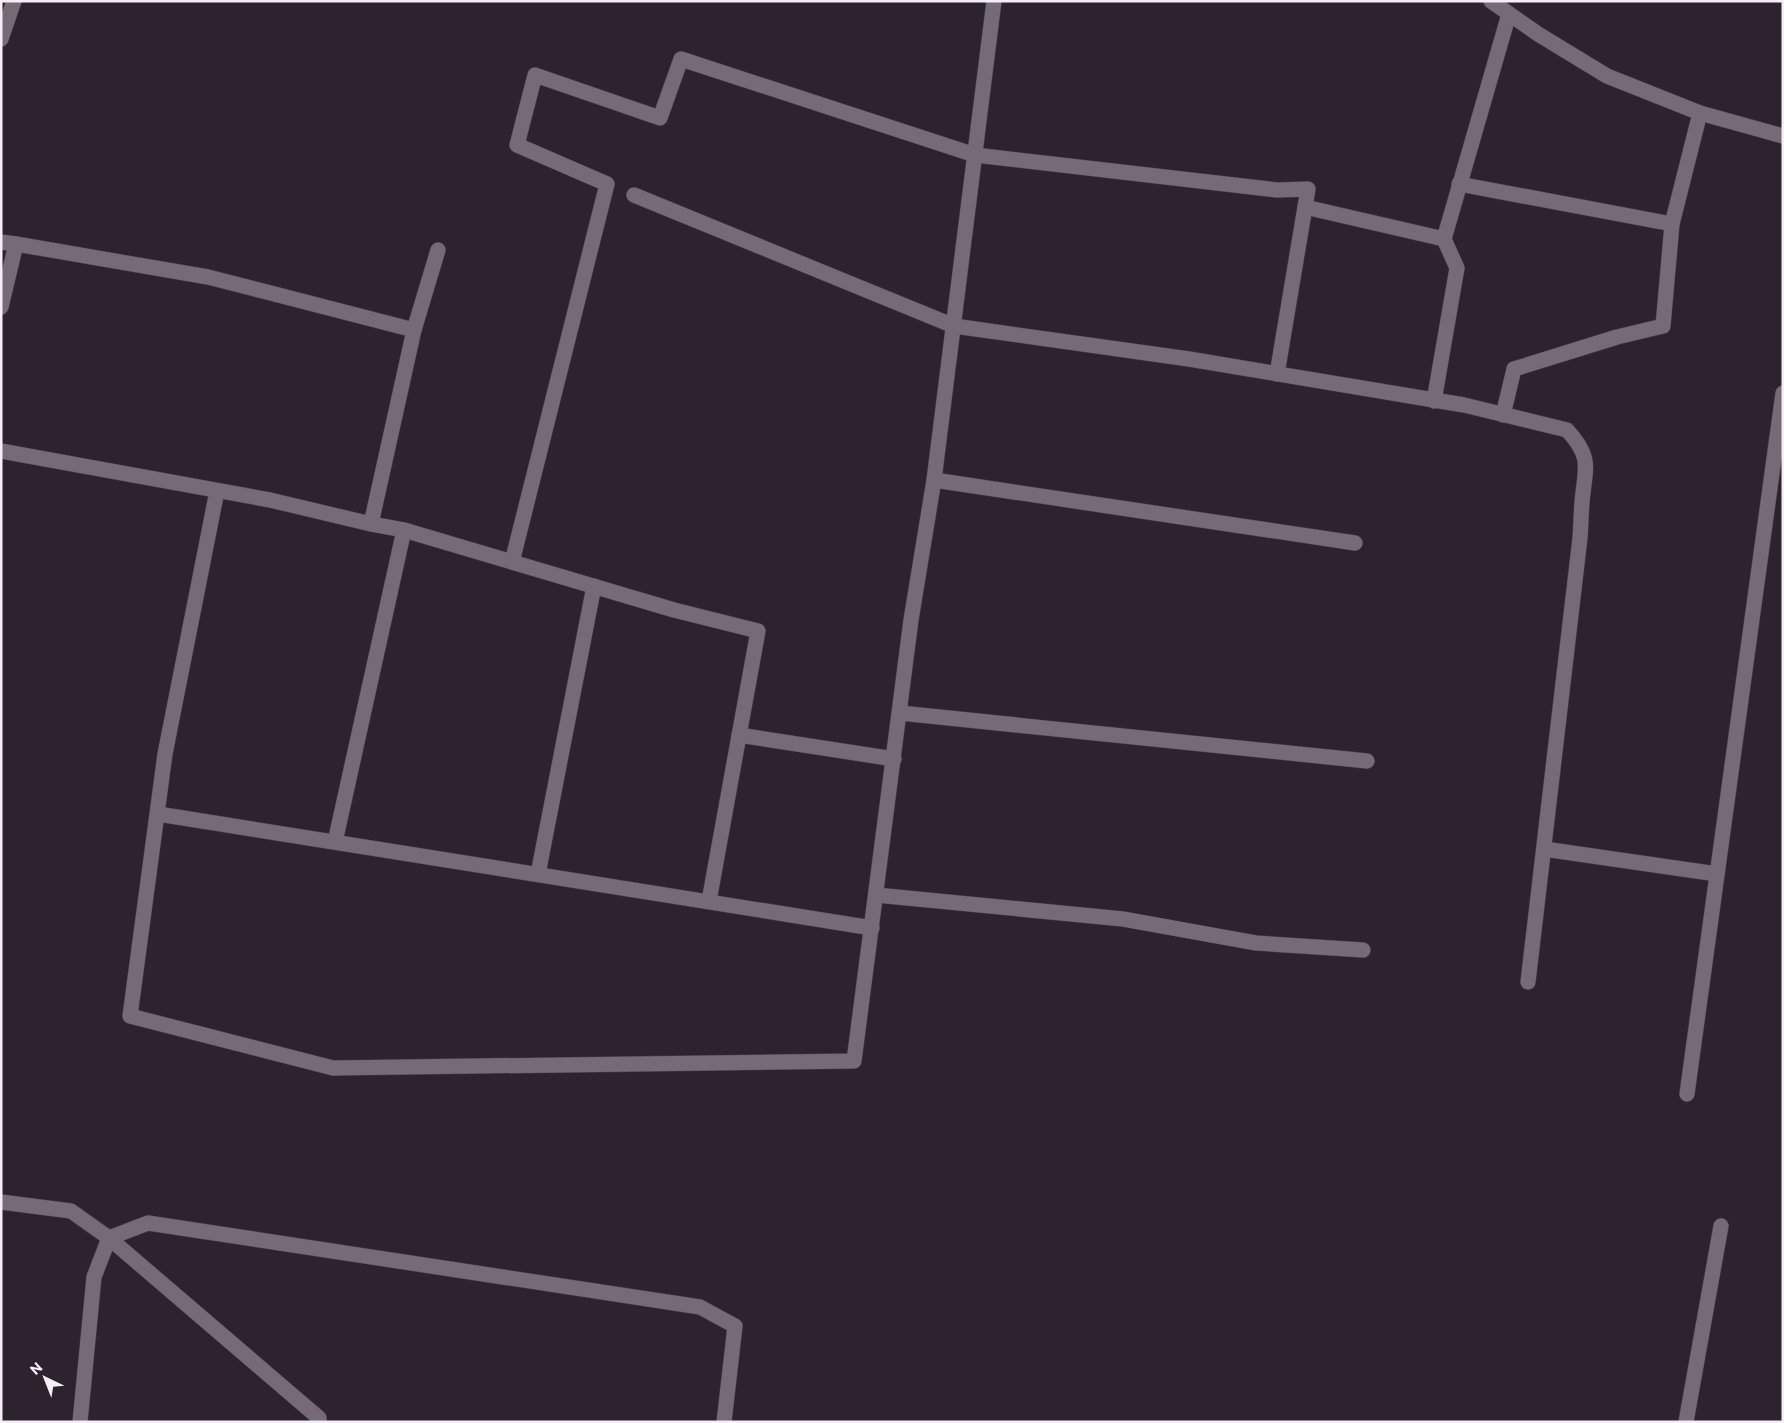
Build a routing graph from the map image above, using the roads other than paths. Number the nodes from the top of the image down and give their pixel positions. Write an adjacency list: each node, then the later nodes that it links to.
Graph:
1 (14, 1): 5 (street)
2 (994, 1): 8 (street)
3 (1491, 1): 4 (street)
4 (1509, 14): 6 (street); 9 (street)
5 (1, 39)
6 (1700, 113): 7 (street); 12 (street)
7 (1783, 136)
8 (975, 155): 11 (street); 17 (street); 29 (street)
9 (1460, 184): 12 (street); 13 (street)
10 (634, 195): 17 (street)
11 (1305, 207): 13 (street); 19 (street)
12 (1672, 224): 22 (street)
13 (1444, 239): 21 (street)
14 (8, 243): 16 (street); 18 (street)
15 (438, 250): 18 (street)
16 (1, 308)
17 (954, 326): 19 (street); 24 (street)
18 (414, 330): 26 (street)
19 (1277, 374): 21 (street)
20 (1783, 393): 39 (street)
21 (1434, 400): 22 (street)
22 (1503, 415): 37 (street)
23 (1, 450): 25 (street)
24 (934, 480): 28 (street); 31 (street)
25 (217, 491): 26 (street); 35 (street)
26 (371, 524): 27 (street)
27 (404, 530): 29 (street); 36 (street)
28 (1354, 543)
29 (512, 562): 30 (street)
30 (594, 586): 32 (street); 38 (street)
31 (900, 713): 33 (street); 34 (street)
32 (739, 735): 33 (street); 41 (street)
33 (894, 759): 40 (street)
34 (1367, 762)
35 (158, 814): 36 (street); 42 (street)
36 (335, 842): 38 (street)
37 (1544, 849): 39 (street); 44 (street)
38 (538, 874): 41 (street)
39 (1717, 874): 45 (street)
40 (876, 895): 42 (street); 43 (street)
41 (709, 901): 42 (street)
42 (872, 928)
43 (1363, 950)
44 (1528, 982)
45 (1687, 1094)
46 (1, 1202): 48 (street)
47 (1721, 1226): 52 (street)
48 (109, 1238): 49 (street); 50 (street); 51 (street)
49 (80, 1422)
50 (319, 1422)
51 (724, 1422)
52 (1686, 1422)

